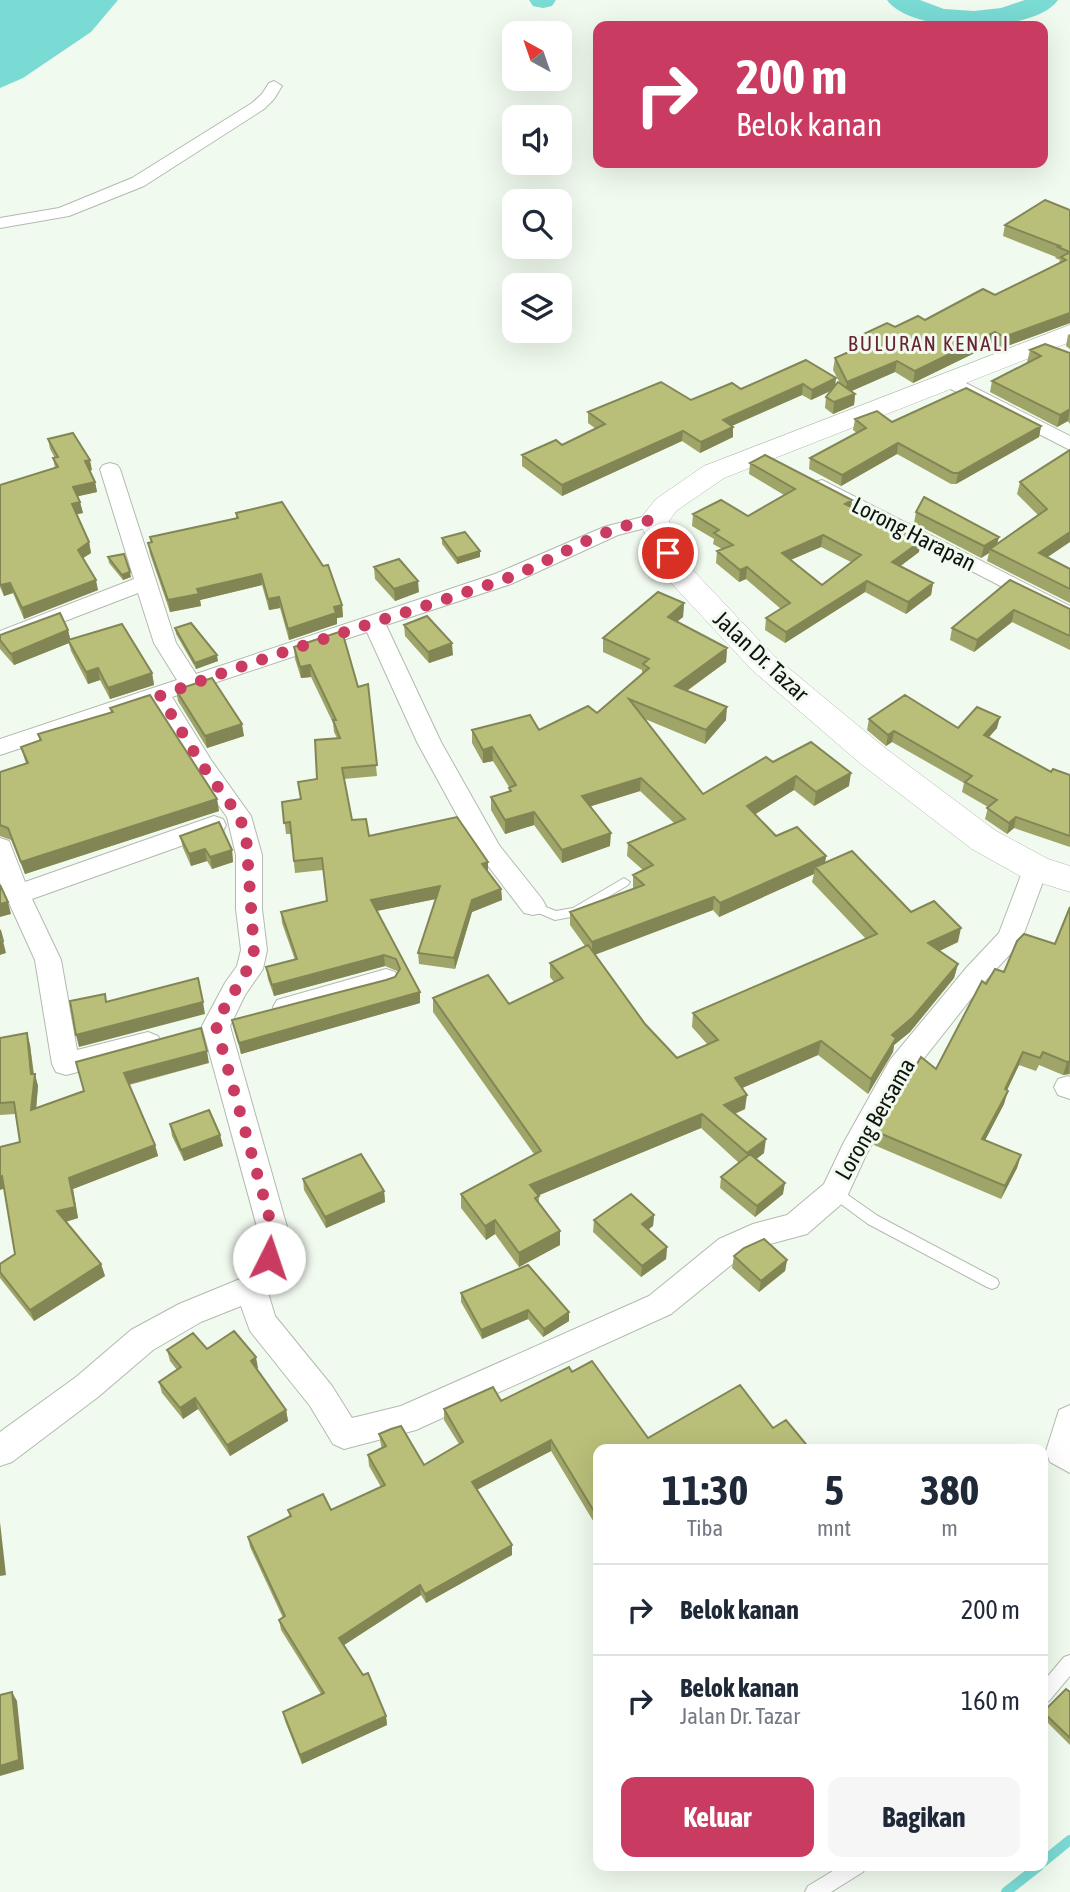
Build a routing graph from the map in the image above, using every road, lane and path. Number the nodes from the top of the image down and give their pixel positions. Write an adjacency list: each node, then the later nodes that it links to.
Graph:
1 (274, 86): 2 (street)
2 (0, 223)
3 (1057, 344): 4 (street)
4 (948, 380): 5 (street); 8 (street)
5 (1070, 444)
6 (110, 469): 9 (street)
7 (807, 478): 10 (street, Lorong Harapan)
8 (654, 520): 11 (street); 18 (street, Jalan Dr. Tazar)
9 (146, 582): 12 (street); 13 (street)
10 (1070, 615)
11 (373, 621): 13 (street); 22 (street)
12 (0, 639)
13 (191, 684): 14 (street)
14 (160, 696): 15 (street); 16 (street)
15 (0, 747)
16 (239, 816): 21 (street); 24 (street)
17 (0, 847): 21 (street)
18 (1035, 867): 19 (street, Jalan Dr. Tazar); 25 (street, Lorong Bersama)
19 (1070, 878)
20 (624, 882): 22 (lane)
21 (17, 895): 24 (street)
22 (533, 906)
23 (386, 979): 24 (street)
24 (195, 1031): 27 (street)
25 (835, 1192): 26 (lane); 27 (street, Lorong Bersama)
26 (992, 1283)
27 (251, 1288): 29 (street)
28 (1070, 1420): 30 (street)
29 (0, 1451)
30 (1070, 1458)
31 (1070, 1663): 32 (lane)
32 (1048, 1689)
33 (849, 1871): 34 (lane)
34 (814, 1892)

